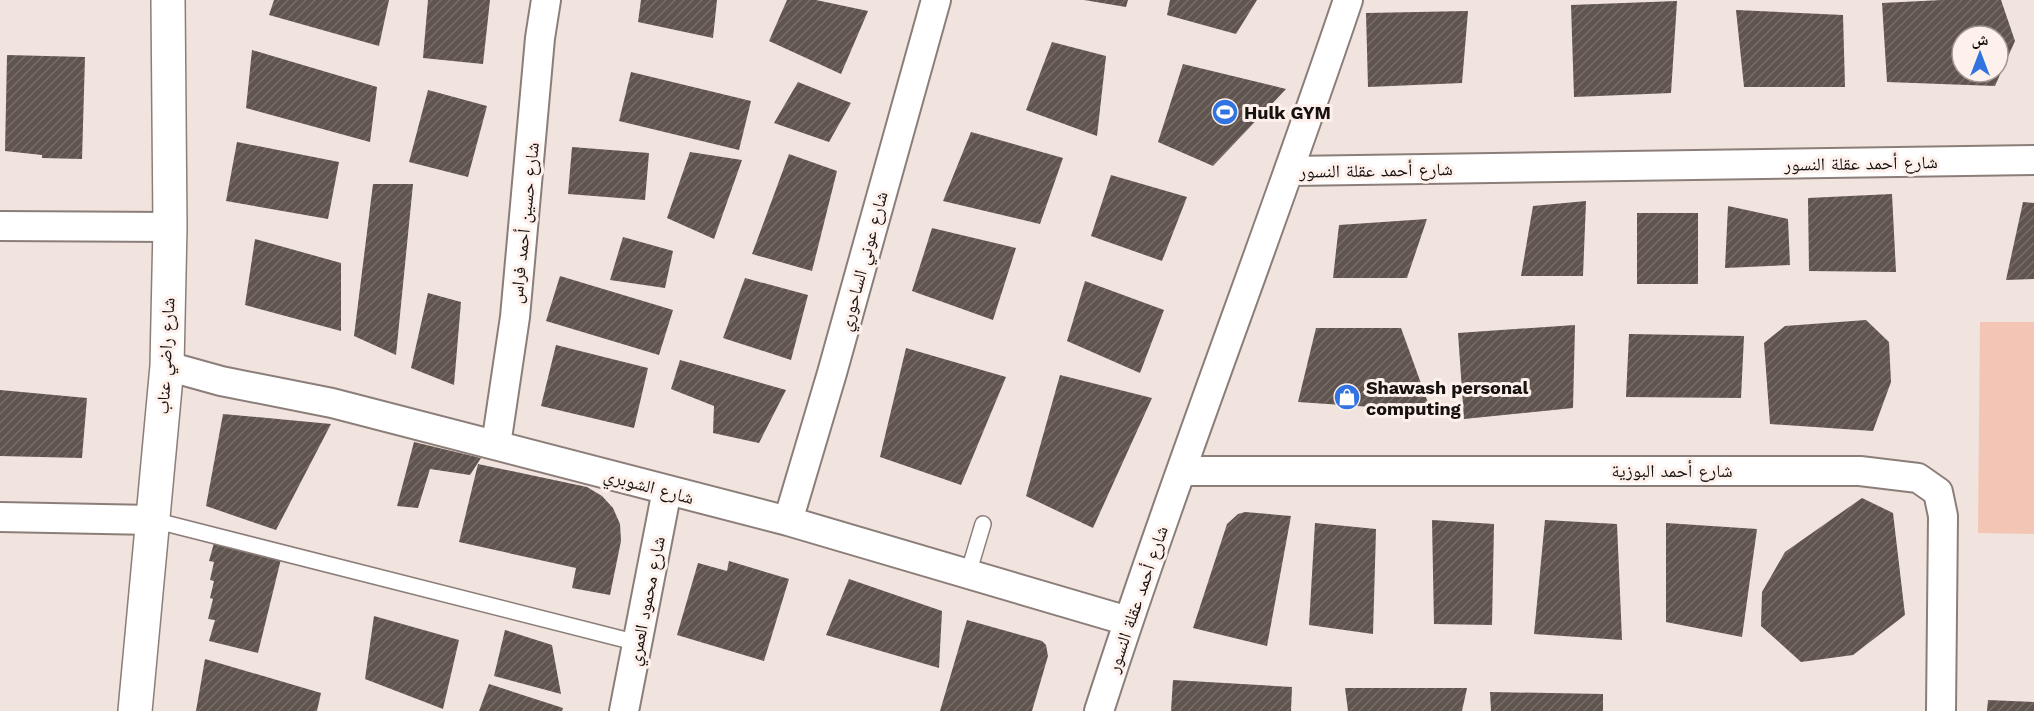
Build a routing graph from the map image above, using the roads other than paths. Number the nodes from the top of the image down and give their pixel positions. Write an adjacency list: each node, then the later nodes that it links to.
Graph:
1 (168, 0): 8 (street, شارع راضي عناب)
2 (546, 0): 10 (street, شارع حسين أحمد فراس)
3 (936, 0): 15 (street, شارع عوني الساحوري)
4 (1348, 0): 6 (street)
5 (2034, 160): 6 (street, شارع أحمد عقلة النسور)
6 (1290, 171): 11 (street, شارع أحمد عقلة النسور)
7 (0, 226): 8 (street)
8 (170, 227): 9 (street, شارع راضي عناب)
9 (167, 366): 10 (street, شارع الشوبري); 14 (street, شارع راضي عناب)
10 (496, 445): 12 (street, شارع الشوبري)
11 (1181, 471): 18 (street, شارع أحمد عقلة النسور); 23 (street, شارع أحمد البوزية)
12 (667, 490): 15 (street, شارع الشوبري); 19 (street, شارع محمود العمري)
13 (0, 517): 14 (street)
14 (153, 520): 19 (lane); 20 (street, شارع راضي عناب)
15 (788, 521): 17 (street, شارع الشوبري)
16 (983, 524): 17 (lane)
17 (968, 574): 18 (street, شارع الشوبري)
18 (1128, 621): 22 (street, شارع أحمد عقلة النسور)
19 (639, 643): 21 (street, شارع محمود العمري)
20 (135, 711)
21 (624, 711)
22 (1099, 711)
23 (1941, 711)

